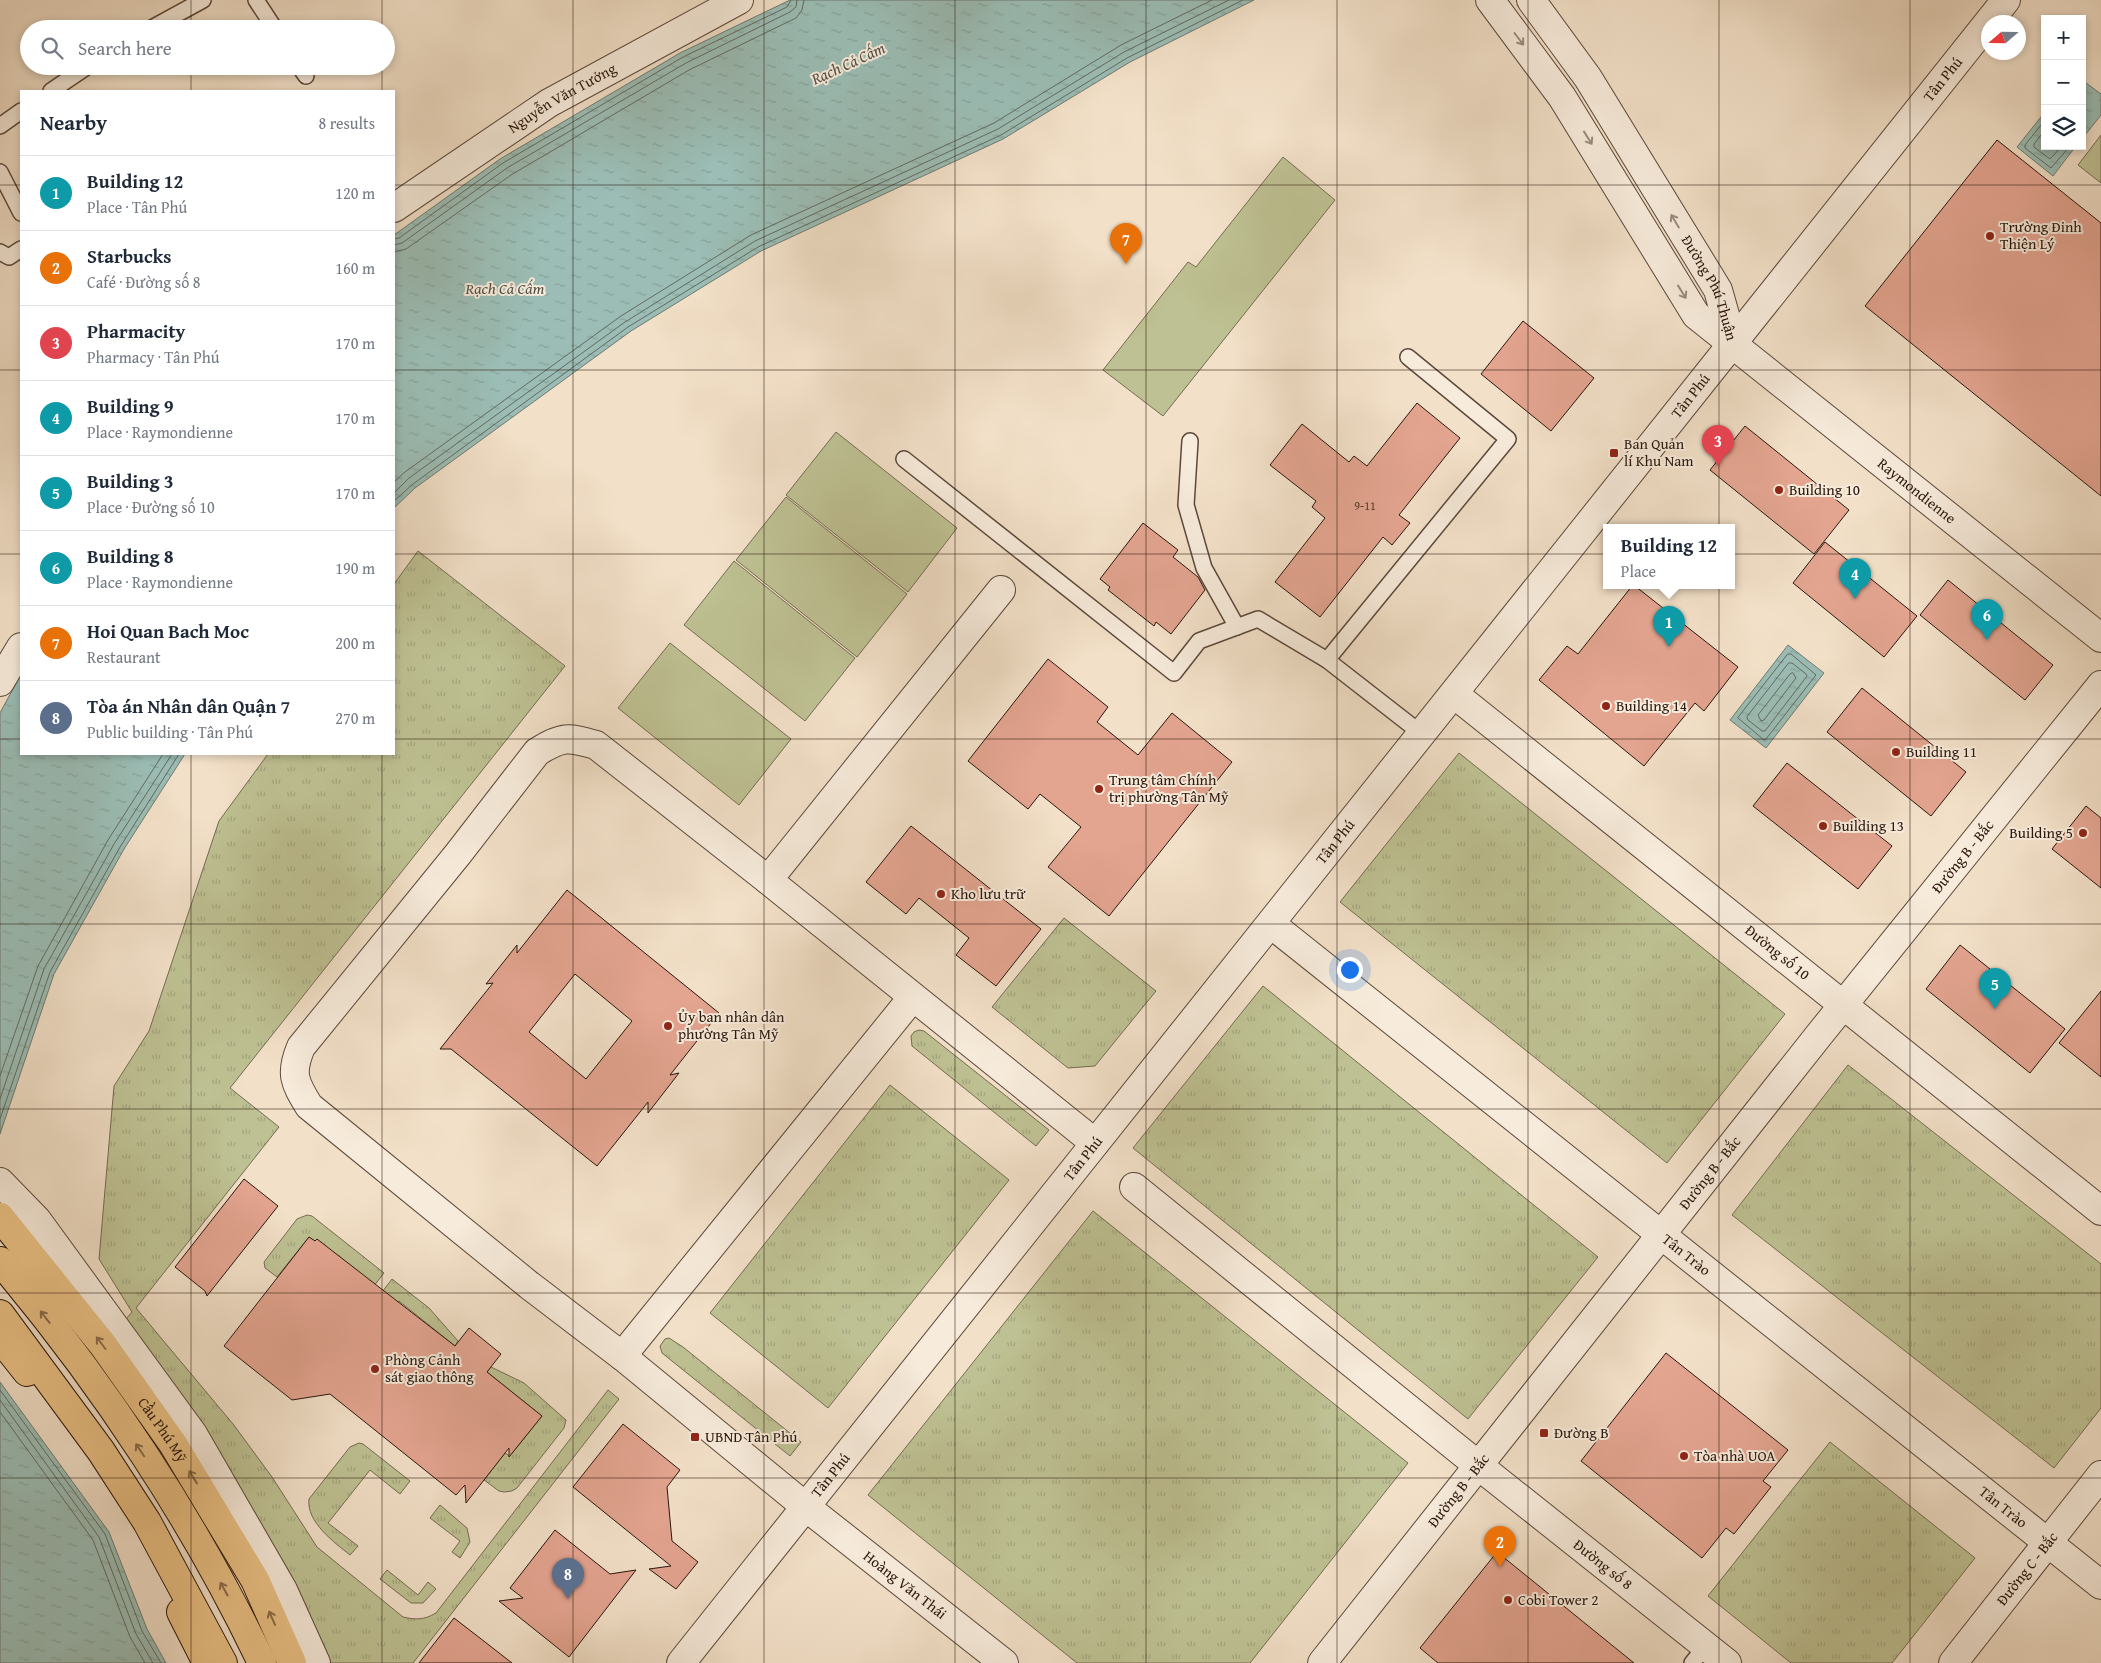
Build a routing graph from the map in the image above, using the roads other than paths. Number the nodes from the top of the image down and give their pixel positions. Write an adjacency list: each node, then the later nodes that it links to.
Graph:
1 (203, 0): 7 (lane)
2 (256, 0): 8 (lane)
3 (739, 0): 14 (street, Nguyễn Văn Tưởng)
4 (1490, 0): 18 (street, Đường Phú Thuận, one-way to 18)
5 (1531, 0): 18 (street, Đường Phú Thuận, one-way to 5)
6 (1998, 10): 18 (street, Tân Phú)
7 (166, 20)
8 (269, 20)
9 (75, 75): 10 (lane)
10 (52, 90)
11 (20, 112): 12 (lane)
12 (0, 126)
13 (0, 172): 15 (lane)
14 (395, 207)
15 (20, 211)
16 (20, 250): 17 (lane)
17 (0, 252)
18 (1733, 343): 24 (street, Raymondienne); 29 (street, Tân Phú)
19 (1408, 357): 26 (lane)
20 (1190, 441): 23 (lane)
21 (904, 459): 23 (lane)
22 (1001, 590): 31 (street)
23 (1236, 627): 26 (lane)
24 (2101, 638)
25 (20, 649): 27 (street)
26 (1327, 660): 30 (lane)
27 (0, 682)
28 (2101, 684): 34 (street, Đường B - Bắc)
29 (1454, 694): 30 (street, Tân Phú); 34 (street, Đường số 10)
30 (1422, 734): 32 (street, Tân Phú)
31 (768, 880): 33 (street, Hoàng Văn Thái); 44 (street, Hoàng Văn Thái)
32 (1271, 924): 35 (street, Tân Phú); 40 (street, Tân Trào)
33 (912, 998): 35 (street, Hoàng Văn Thái); 44 (street)
34 (1843, 1005): 38 (street, Đường số 10); 40 (street, Đường B - Bắc)
35 (1095, 1143): 47 (street, Tân Phú)
36 (0, 1182): 55 (street)
37 (1134, 1187): 45 (street, Đường số 8)
38 (2101, 1211)
39 (0, 1217): 54 (main road, Cầu Phú Mỹ, one-way to 39)
40 (1662, 1235): 45 (street, Đường B - Bắc); 48 (street, Tân Trào)
41 (0, 1261): 53 (main road, Cầu Phú Mỹ, one-way to 41)
42 (0, 1314): 52 (main road)
43 (0, 1338): 51 (main road)
44 (622, 1356): 47 (street, Hoàng Văn Thái)
45 (1479, 1466): 50 (street, Đường số 8); 58 (street, Đường B - Bắc)
46 (2101, 1475): 48 (street, Đường C - Bắc)
47 (806, 1507): 56 (street, Tân Phú); 57 (street, Hoàng Văn Thái)
48 (2046, 1542): 49 (street, Tân Trào); 60 (street, Đường C - Bắc)
49 (2101, 1585)
50 (1699, 1655): 59 (street, Đường số 8)
51 (207, 1663)
52 (222, 1663)
53 (262, 1663)
54 (292, 1663)
55 (316, 1663)
56 (681, 1663)
57 (1004, 1663)
58 (1322, 1663)
59 (1727, 1663)
60 (1953, 1663)

